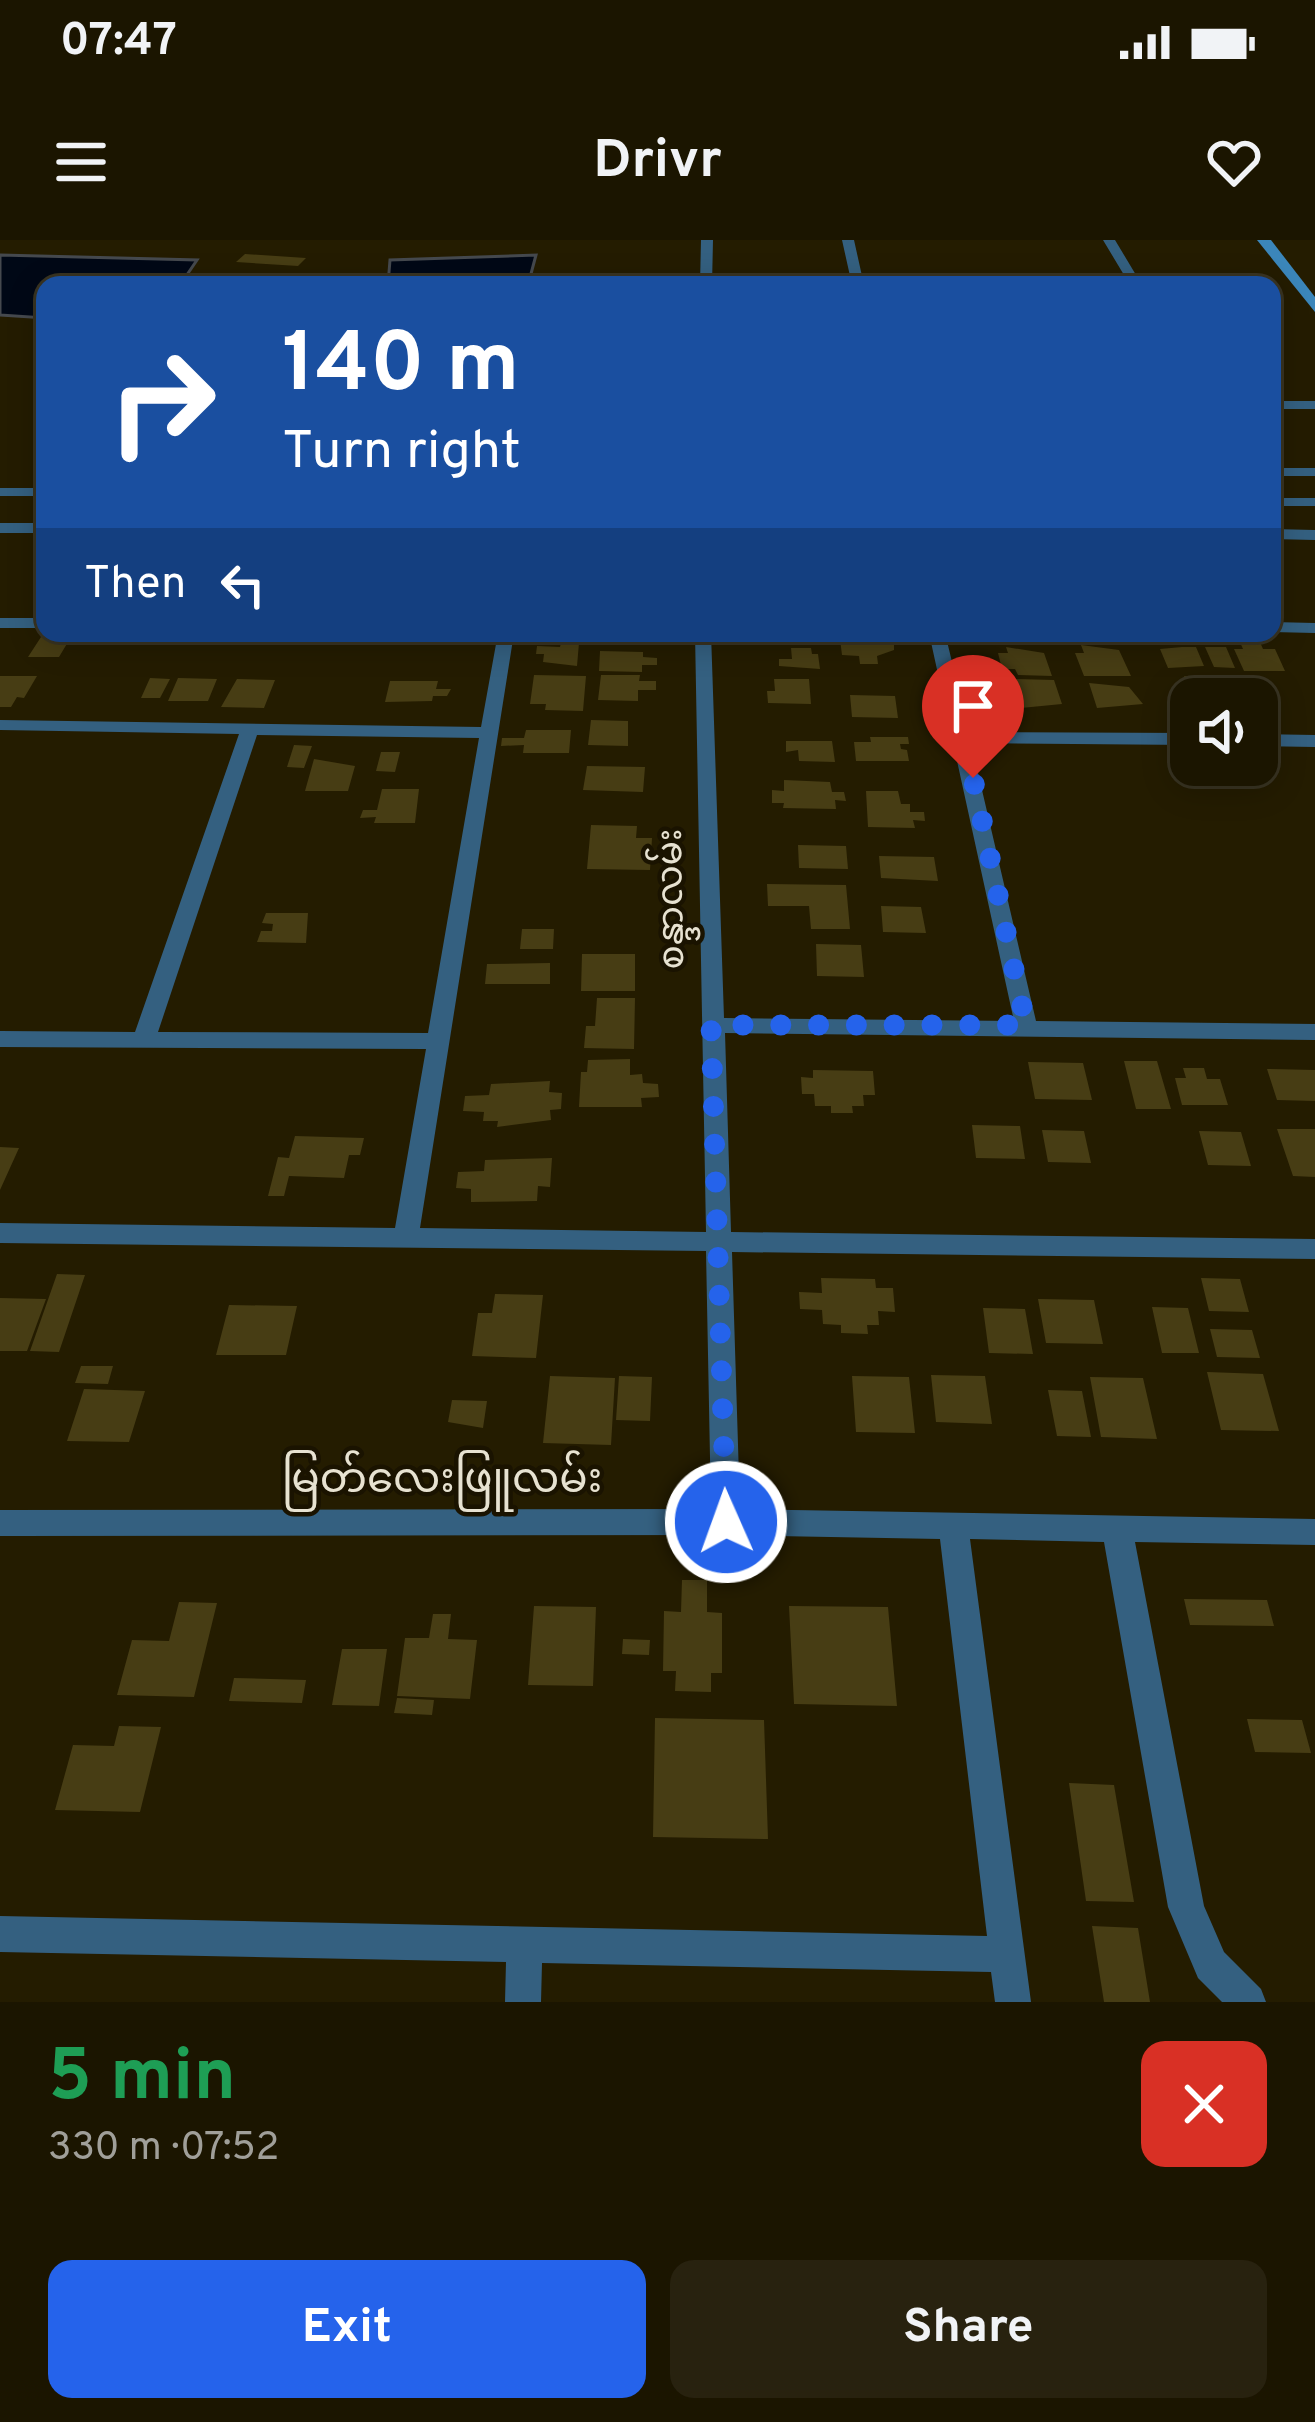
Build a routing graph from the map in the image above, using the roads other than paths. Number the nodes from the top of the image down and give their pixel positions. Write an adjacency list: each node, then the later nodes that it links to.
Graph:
1 (707, 240): 5 (street)
2 (848, 240): 6 (street)
3 (1109, 240): 7 (street)
4 (1264, 240): 8 (street)
5 (706, 276)
6 (856, 276)
7 (1131, 276)
8 (1314, 304)
9 (1281, 405): 10 (street)
10 (1315, 405)
11 (1281, 472): 12 (street)
12 (1315, 472)
13 (0, 492): 14 (street)
14 (36, 492)
15 (1281, 502): 16 (street)
16 (1315, 502)
17 (0, 527): 18 (street)
18 (36, 528)
19 (1281, 535): 20 (street)
20 (1315, 535)
21 (0, 622): 22 (street)
22 (36, 623)
23 (1281, 627): 24 (street)
24 (1315, 628)
25 (504, 642): 30 (street)
26 (703, 642): 35 (street, စန္ဒာလမ်း)
27 (939, 642): 31 (street)
28 (0, 725): 29 (street)
29 (250, 729): 30 (street); 39 (street)
30 (489, 733): 40 (street)
31 (964, 737): 32 (street); 36 (street)
32 (1170, 739)
33 (1278, 740): 34 (street)
34 (1315, 741)
35 (711, 1025): 36 (street); 43 (street, စန္ဒာလမ်း)
36 (1026, 1025): 37 (street)
37 (1315, 1032)
38 (0, 1039): 39 (street)
39 (144, 1040): 40 (street)
40 (438, 1041): 42 (street)
41 (0, 1234): 42 (street)
42 (406, 1238): 43 (street)
43 (716, 1241): 44 (street); 45 (street, စန္ဒာလမ်း)
44 (1315, 1249)
45 (726, 1522): 46 (street, မြတ်လေးဖြူလမ်း); 47 (street, မြတ်လေးဖြူလမ်း)
46 (0, 1523)
47 (952, 1526): 48 (street, မြတ်လေးဖြူလမ်း); 52 (street)
48 (1117, 1528): 49 (street, မြတ်လေးဖြူလမ်း); 55 (street)
49 (1315, 1532)
50 (0, 1934): 51 (street)
51 (525, 1943): 52 (street); 53 (street)
52 (1007, 1954): 54 (street)
53 (523, 2002)
54 (1013, 2002)
55 (1248, 2002)

